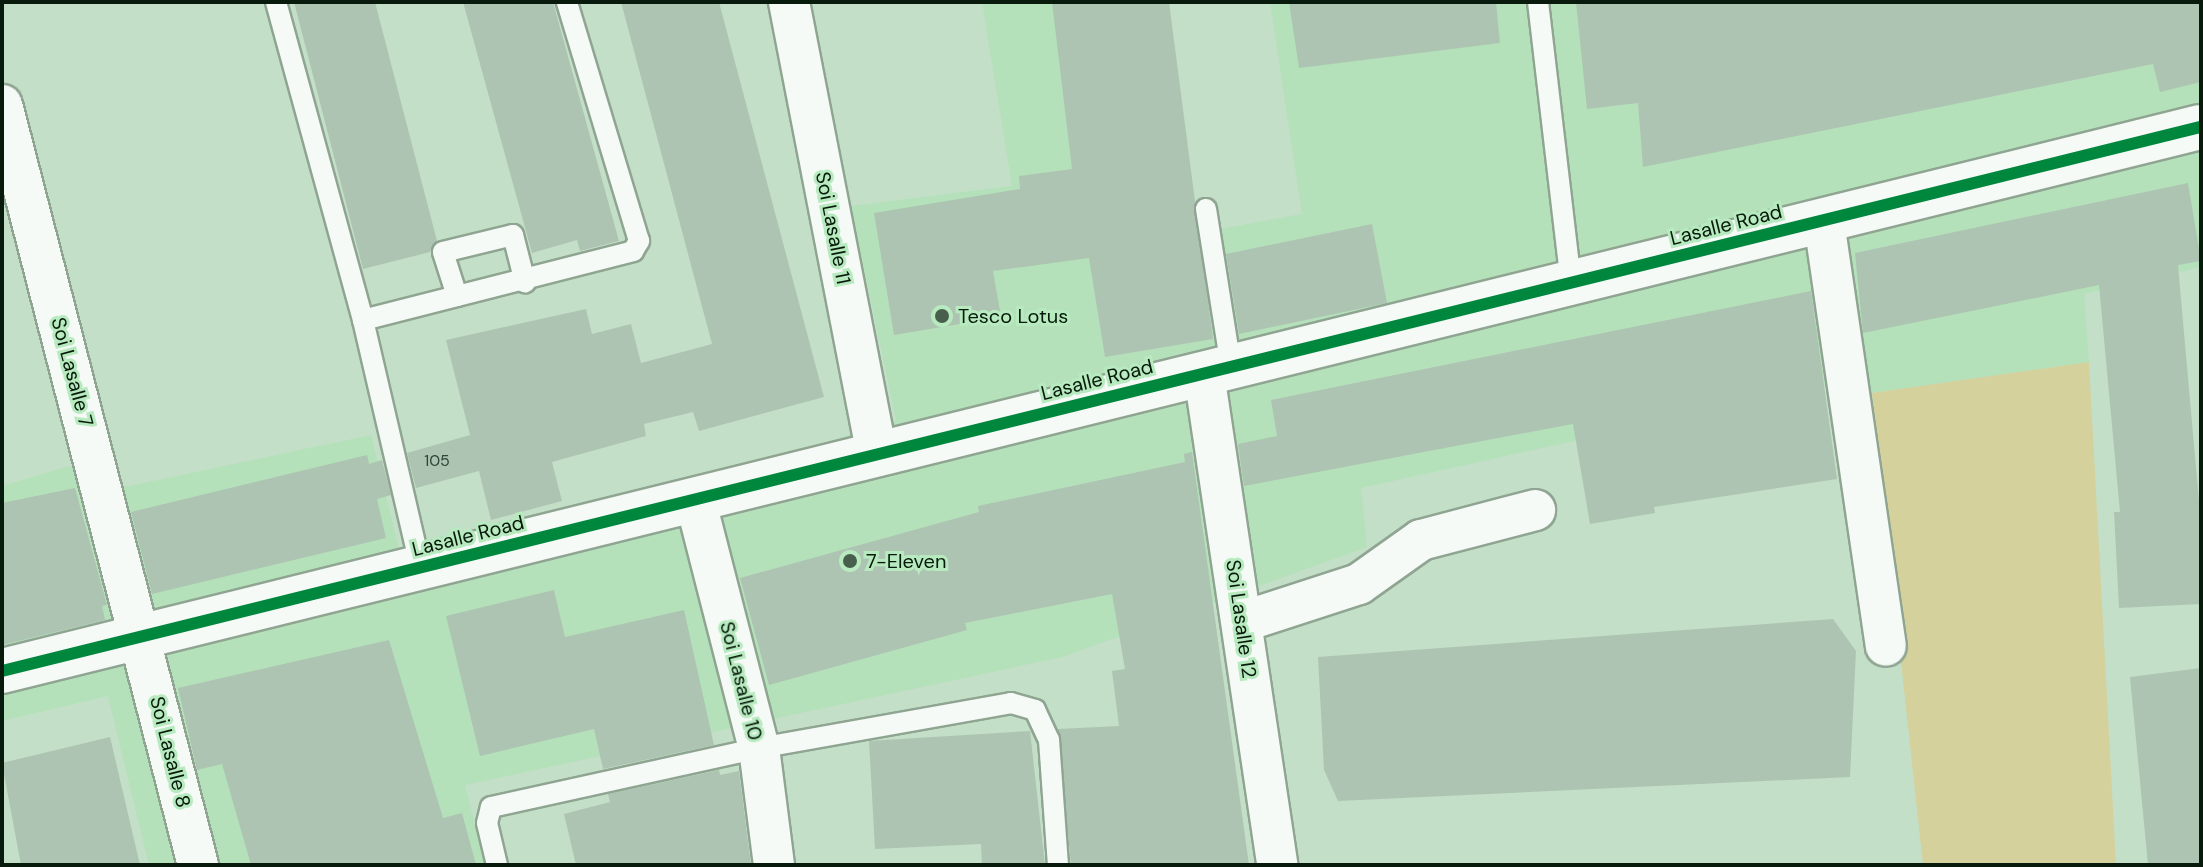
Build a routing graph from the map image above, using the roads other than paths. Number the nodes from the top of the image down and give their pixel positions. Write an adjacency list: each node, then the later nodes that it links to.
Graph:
1 (276, 2): 12 (lane)
2 (567, 2): 9 (lane)
3 (789, 2): 14 (street, Soi Lasalle 11)
4 (1538, 2): 10 (lane)
5 (2, 105): 19 (street, Soi Lasalle 7)
6 (2201, 127): 8 (street, Lasalle Road)
7 (1206, 209): 13 (lane)
8 (1824, 222): 10 (street, Lasalle Road); 20 (street)
9 (525, 282): 11 (lane); 11 (lane)
10 (1571, 283): 13 (street, Lasalle Road)
11 (457, 296): 12 (lane)
12 (363, 320): 17 (lane)
13 (1217, 370): 14 (street, Lasalle Road); 18 (street, Soi Lasalle 12)
14 (877, 455): 15 (street, Lasalle Road)
15 (695, 499): 17 (street, Lasalle Road); 22 (street, Soi Lasalle 10)
16 (1535, 510): 18 (street)
17 (421, 569): 19 (street, Lasalle Road)
18 (1242, 622): 27 (street, Soi Lasalle 12)
19 (143, 638): 21 (street, Lasalle Road); 23 (street, Soi Lasalle 8)
20 (1886, 645)
21 (2, 671)
22 (759, 748): 24 (lane); 25 (street, Soi Lasalle 10); 26 (lane)
23 (198, 865)
24 (497, 865)
25 (774, 865)
26 (1058, 865)
27 (1277, 865)

